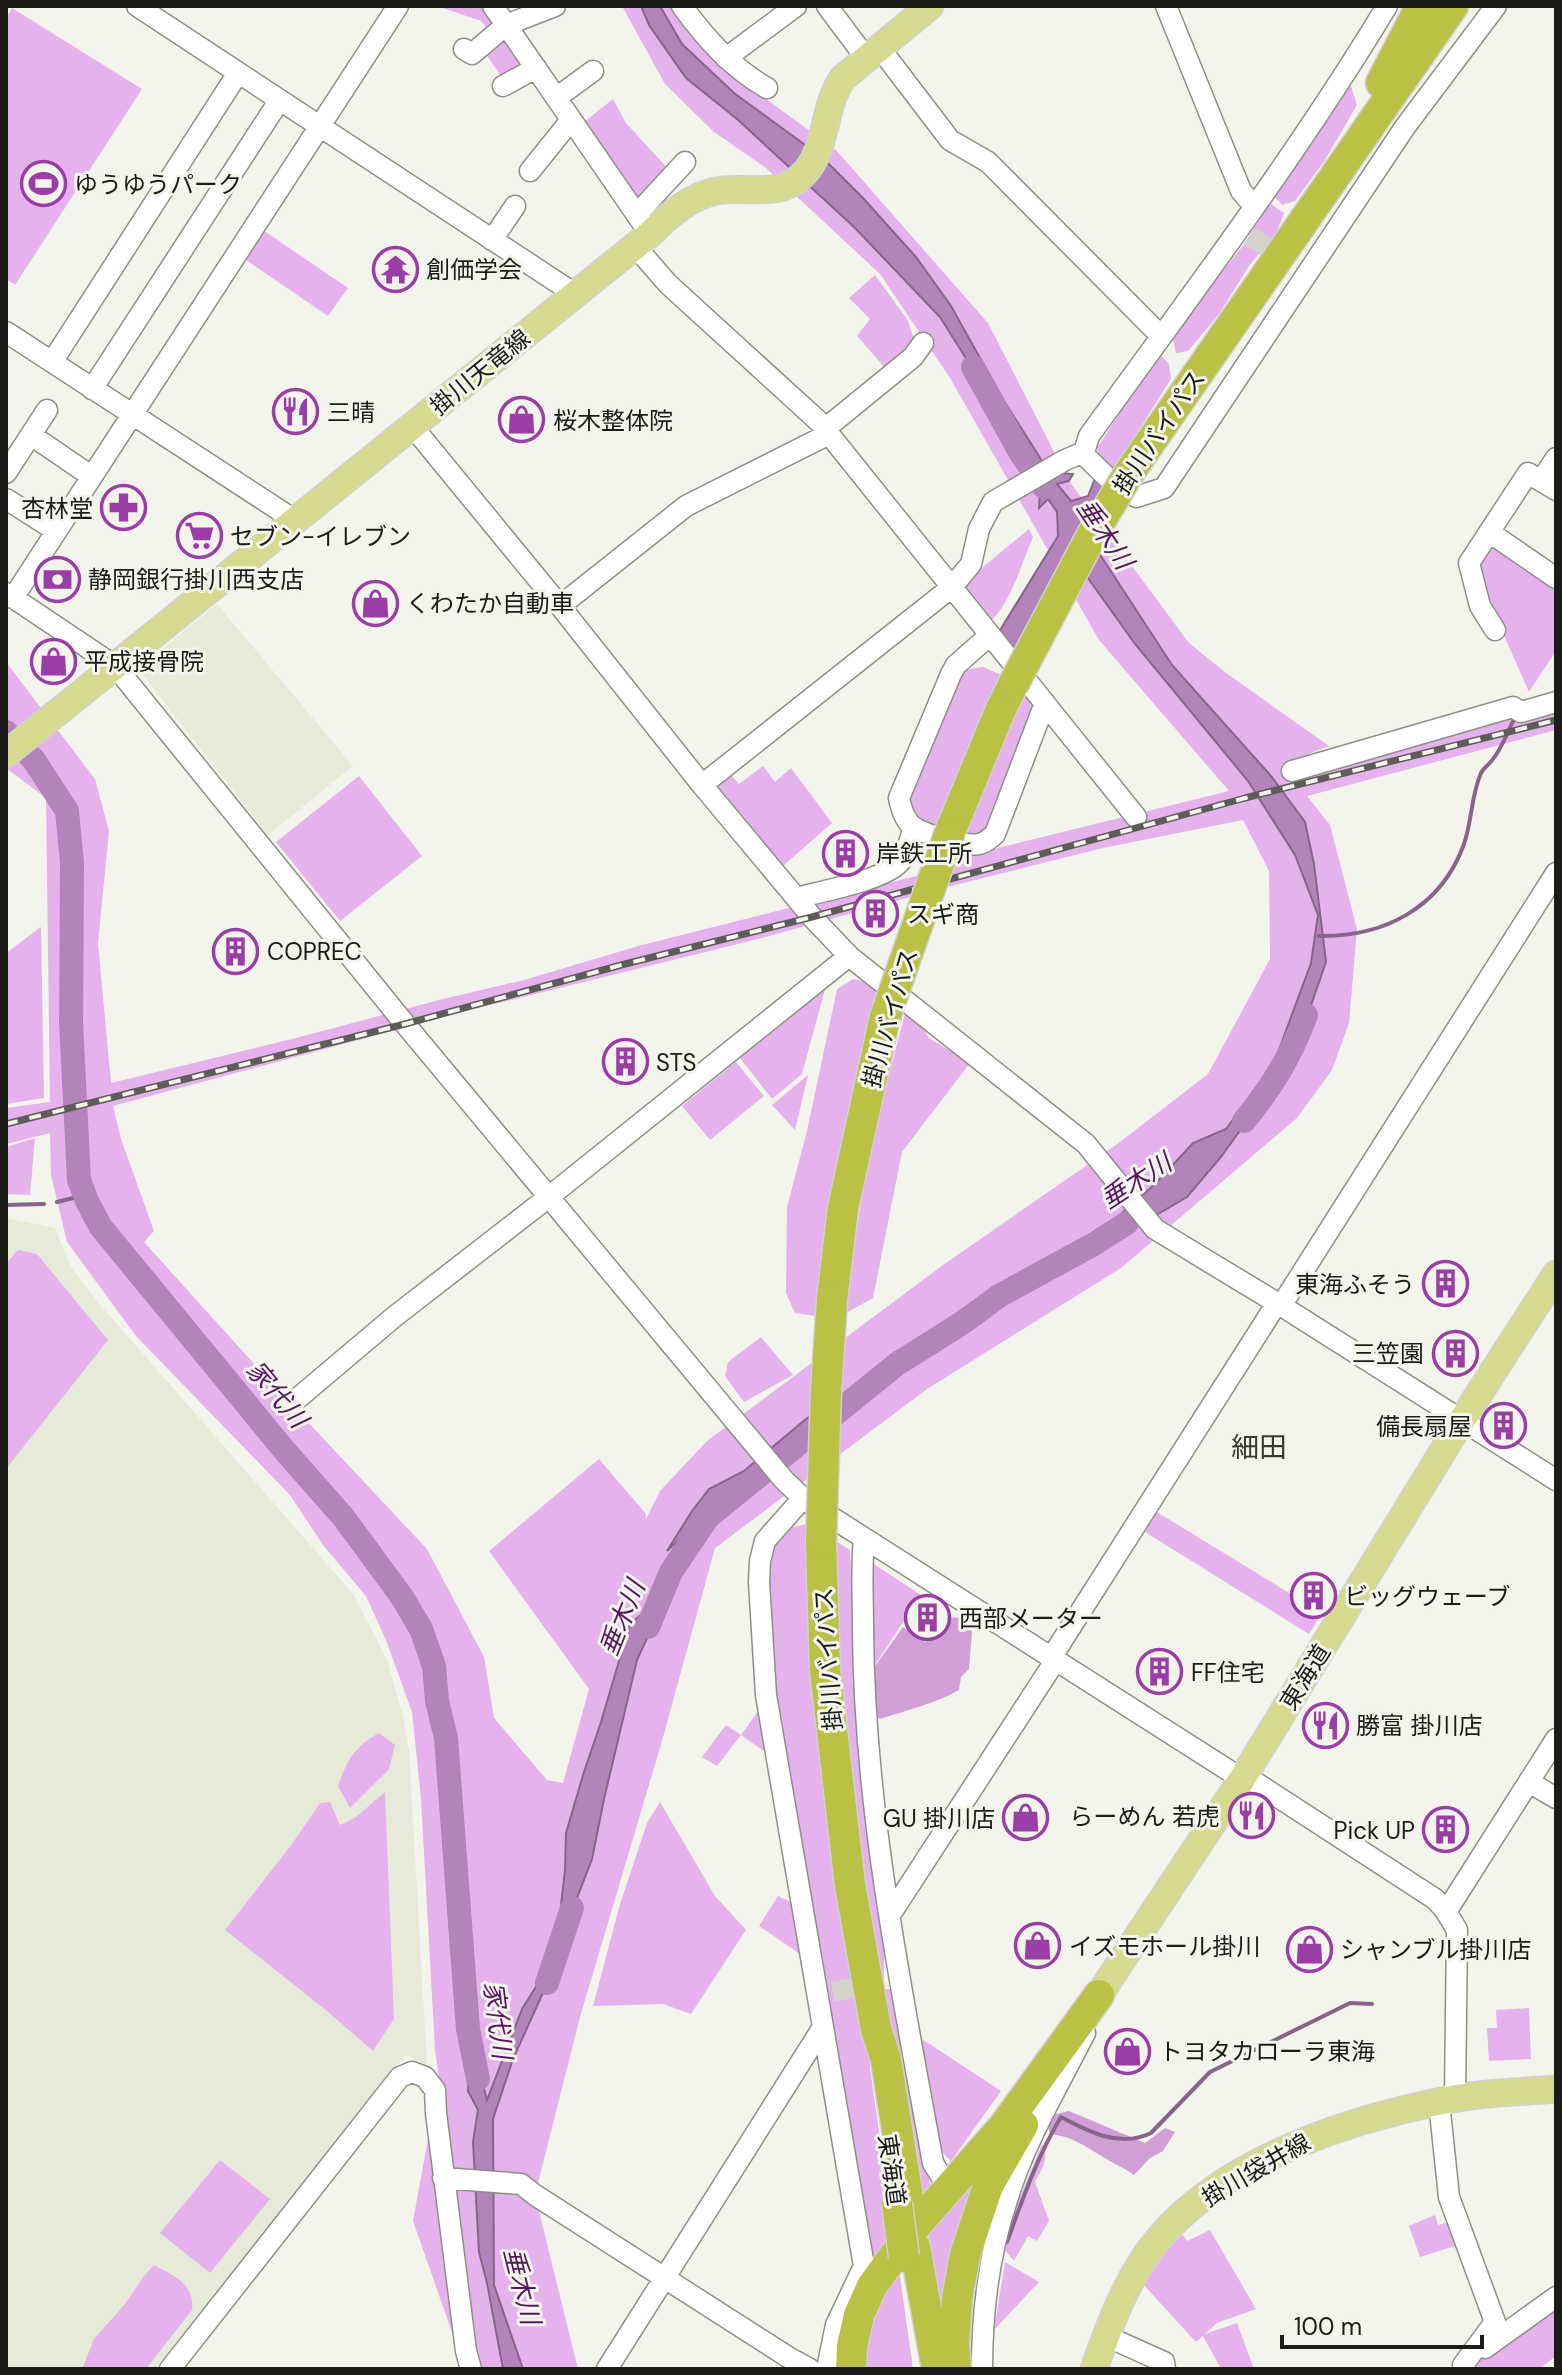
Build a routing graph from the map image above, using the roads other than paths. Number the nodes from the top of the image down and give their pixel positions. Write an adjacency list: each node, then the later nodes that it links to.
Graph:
1 (137, 6): 21 (street)
2 (398, 6): 27 (street)
3 (493, 6): 15 (street)
4 (555, 6): 15 (street)
5 (682, 6): 18 (street)
6 (796, 6): 18 (street)
7 (827, 6): 17 (street)
8 (930, 6): 17 (main road, 掛川天竜線)
9 (1166, 6): 32 (street)
10 (1387, 6): 32 (street)
11 (1421, 6): 30 (highway)
12 (1453, 6): 30 (highway, 掛川バイパス)
13 (1466, 6): 30 (highway)
14 (1496, 6): 46 (street)
15 (506, 25): 16 (street); 19 (street)
16 (464, 49)
17 (873, 52): 33 (main road, 掛川天竜線); 37 (street)
18 (726, 58): 23 (street)
19 (536, 68): 22 (street); 24 (street)
20 (593, 71): 24 (street)
21 (238, 73): 25 (street); 39 (street)
22 (503, 86)
23 (767, 88)
24 (556, 98): 26 (street)
25 (279, 101): 27 (street); 40 (street)
26 (571, 120): 29 (street); 33 (street)
27 (320, 128): 34 (street); 42 (street)
28 (685, 162): 33 (street)
29 (530, 171)
30 (1324, 191): 90 (highway, 掛川バイパス, bridge)
31 (515, 206): 34 (street)
32 (1254, 206): 37 (street)
33 (640, 231): 35 (main road, 掛川天竜線); 44 (street)
34 (492, 240): 35 (street)
35 (575, 294): 43 (main road, 掛川天竜線)
36 (6, 332): 39 (street)
37 (1161, 336): 46 (street)
38 (923, 343): 44 (street)
39 (52, 362): 40 (street)
40 (92, 389): 42 (street)
41 (47, 410): 45 (street)
42 (132, 415): 49 (street); 52 (street)
43 (413, 427): 52 (main road, 掛川天竜線); 58 (street)
44 (828, 431): 56 (street); 58 (street)
45 (31, 435): 48 (street); 49 (street)
46 (1074, 456): 56 (street)
47 (1556, 458): 50 (street)
48 (6, 473)
49 (91, 476): 53 (street)
50 (1549, 486): 54 (street)
51 (6, 499): 53 (street)
52 (296, 521): 61 (main road, 掛川天竜線)
53 (55, 530): 57 (street)
54 (1489, 532): 55 (street); 59 (street)
55 (1556, 578)
56 (952, 587): 60 (street); 66 (street)
57 (10, 596): 61 (street)
58 (560, 606): 66 (street)
59 (1495, 630)
60 (990, 635): 63 (street); 68 (street)
61 (115, 666): 64 (main road, 掛川天竜線); 72 (street)
62 (1556, 702): 65 (street)
63 (1045, 703): 67 (street); 68 (street)
64 (6, 754)
65 (1292, 771)
66 (702, 785): 70 (street)
67 (1136, 817)
68 (914, 827): 70 (street)
69 (1556, 873): 74 (street)
70 (796, 898): 71 (street)
71 (849, 956): 72 (street); 74 (street)
72 (550, 1196): 75 (street); 78 (street)
73 (1556, 1274): 76 (main road, 東海道)
74 (1279, 1304): 76 (street); 80 (street)
75 (291, 1404)
76 (1462, 1420): 77 (street); 82 (main road, 東海道)
77 (1556, 1480)
78 (803, 1498): 79 (street); 89 (street)
79 (864, 1538): 80 (street); 86 (street)
80 (1053, 1660): 82 (street); 86 (street)
81 (1556, 1739): 83 (street)
82 (1243, 1777): 85 (street); 87 (main road, 東海道)
83 (1529, 1782): 84 (street); 85 (street)
84 (1556, 1798)
85 (1446, 1912): 92 (street)
86 (890, 1915): 94 (street)
87 (1121, 1962): 88 (main road, 東海道); 111 (street)
88 (1099, 1995): 94 (highway); 110 (highway)
89 (823, 2027): 96 (street); 105 (street)
90 (876, 2029): 95 (highway, 東海道)
91 (1556, 2089): 92 (main road, 掛川袋井線)
92 (1447, 2100): 99 (main road, 掛川袋井線); 100 (street)
93 (443, 2178): 96 (street); 101 (street); 102 (street)
94 (949, 2189): 98 (highway)
95 (910, 2252): 108 (highway, 東海道); 109 (highway, 東海道)
96 (665, 2278): 103 (street); 104 (street)
97 (1556, 2297): 100 (street)
98 (859, 2315): 106 (main road); 107 (highway)
99 (1106, 2336): 112 (main road, 掛川袋井線); 113 (street)
100 (1460, 2367)
101 (170, 2369)
102 (471, 2369)
103 (607, 2369)
104 (810, 2369)
105 (827, 2369)
106 (836, 2369)
107 (851, 2369)
108 (921, 2369)
109 (937, 2369)
110 (956, 2369)
111 (982, 2369)
112 (1094, 2369)
113 (1165, 2369)

